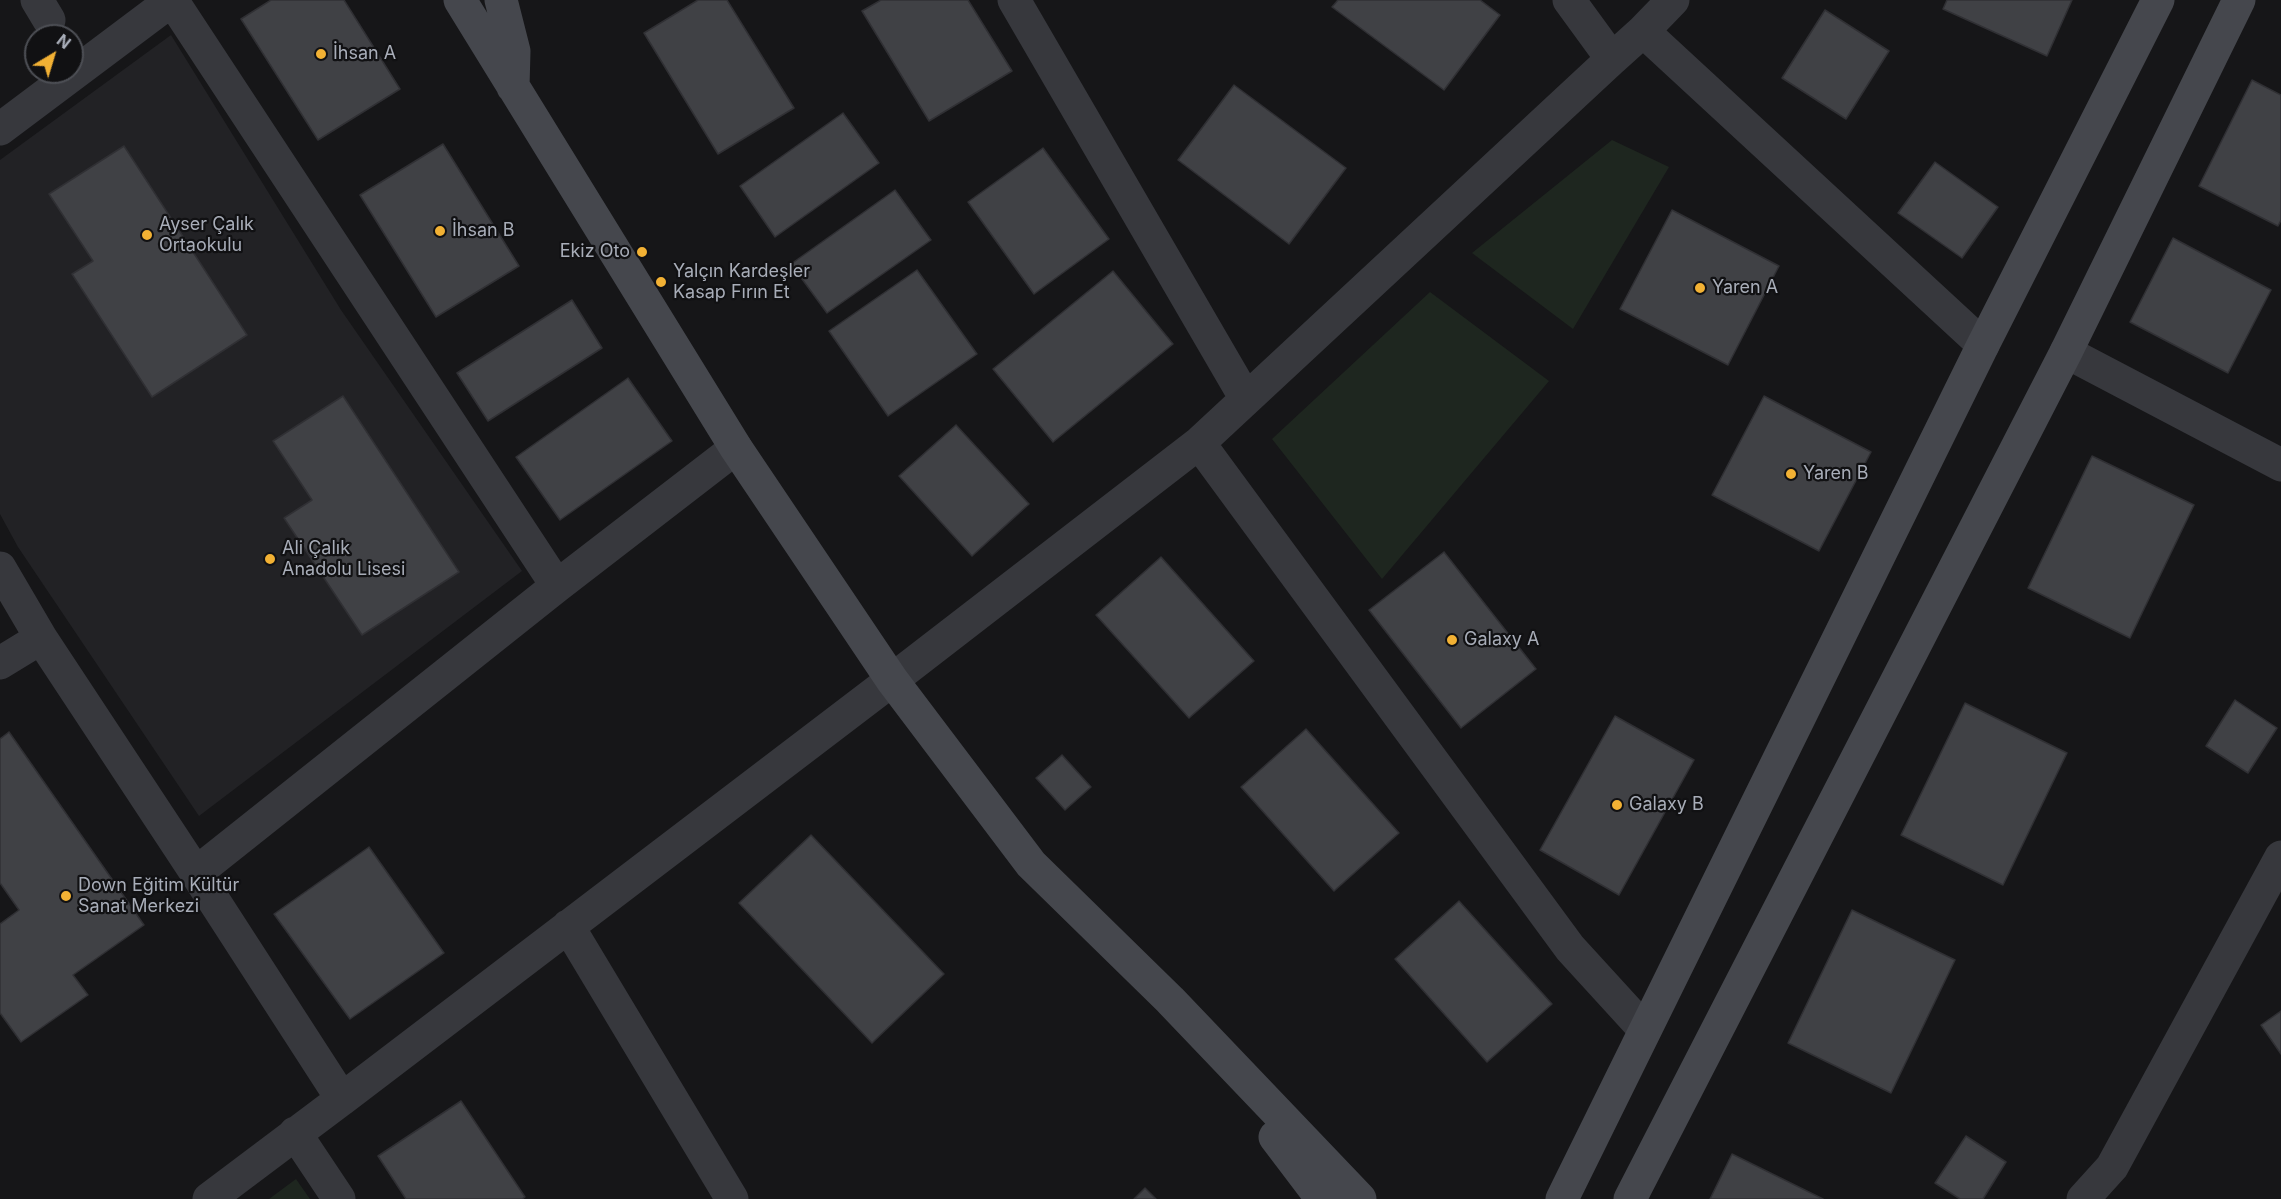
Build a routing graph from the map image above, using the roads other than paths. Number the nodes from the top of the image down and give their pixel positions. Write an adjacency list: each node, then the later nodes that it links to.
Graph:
1 (172, 0): 12 (street); 20 (street)
2 (459, 0): 11 (main road)
3 (501, 0): 11 (main road)
4 (1014, 0): 15 (street)
5 (1569, 0): 10 (street)
6 (1672, 0): 9 (street)
7 (2158, 0): 13 (main road)
8 (2239, 0): 14 (main road)
9 (1643, 31): 10 (street); 13 (street)
10 (1612, 59): 15 (street)
11 (513, 89): 17 (main road)
12 (0, 129)
13 (1983, 345): 28 (main road)
14 (2066, 352): 18 (street); 37 (main road)
15 (1246, 399): 16 (street)
16 (1199, 442): 23 (street); 28 (street)
17 (736, 448): 20 (street); 23 (main road)
18 (2281, 465)
19 (0, 568): 21 (street)
20 (557, 586): 25 (street)
21 (41, 638): 22 (street); 25 (street)
22 (0, 663)
23 (892, 680): 26 (street); 27 (main road)
24 (2281, 857): 38 (street)
25 (196, 873): 29 (street)
26 (568, 926): 29 (street); 33 (street)
27 (1170, 1000): 34 (main road); 35 (main road)
28 (1644, 1029): 36 (main road)
29 (342, 1099): 30 (street)
30 (295, 1133): 31 (street); 32 (street)
31 (210, 1199)
32 (339, 1199)
33 (732, 1199)
34 (1322, 1199)
35 (1360, 1199)
36 (1562, 1199)
37 (1630, 1199)
38 (2083, 1199)

